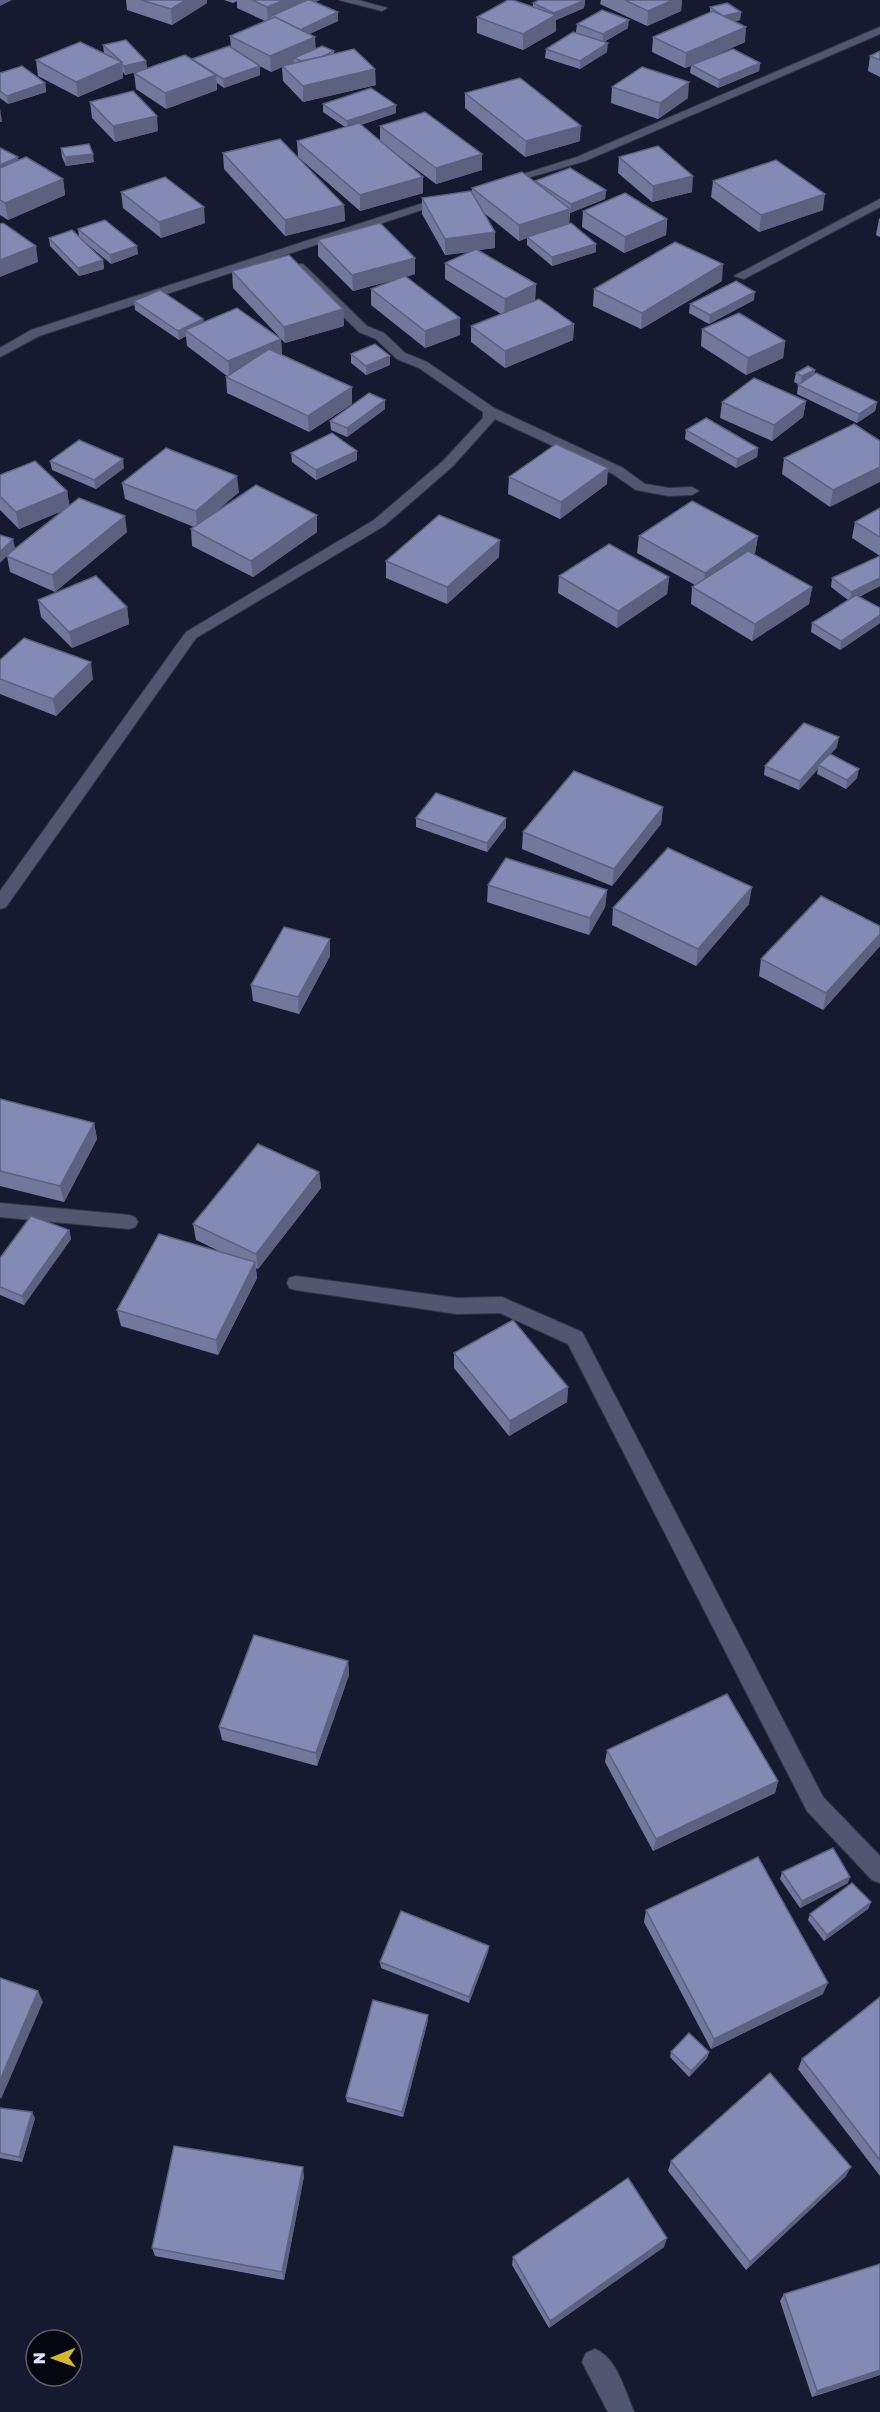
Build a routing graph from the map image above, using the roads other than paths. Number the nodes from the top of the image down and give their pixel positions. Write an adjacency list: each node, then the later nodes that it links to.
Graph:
1 (344, 0): 2 (street)
2 (382, 8)
3 (880, 30): 4 (street)
4 (493, 185)
5 (460, 195): 7 (street)
6 (880, 202): 8 (street)
7 (282, 251): 9 (street); 10 (street)
8 (740, 276)
9 (0, 353)
10 (489, 411): 11 (street); 12 (street)
11 (692, 490)
12 (0, 903)
13 (0, 1210): 14 (street)
14 (129, 1222)
15 (296, 1283): 16 (street)
16 (880, 1872)
17 (595, 2362): 18 (street)
18 (621, 2412)

